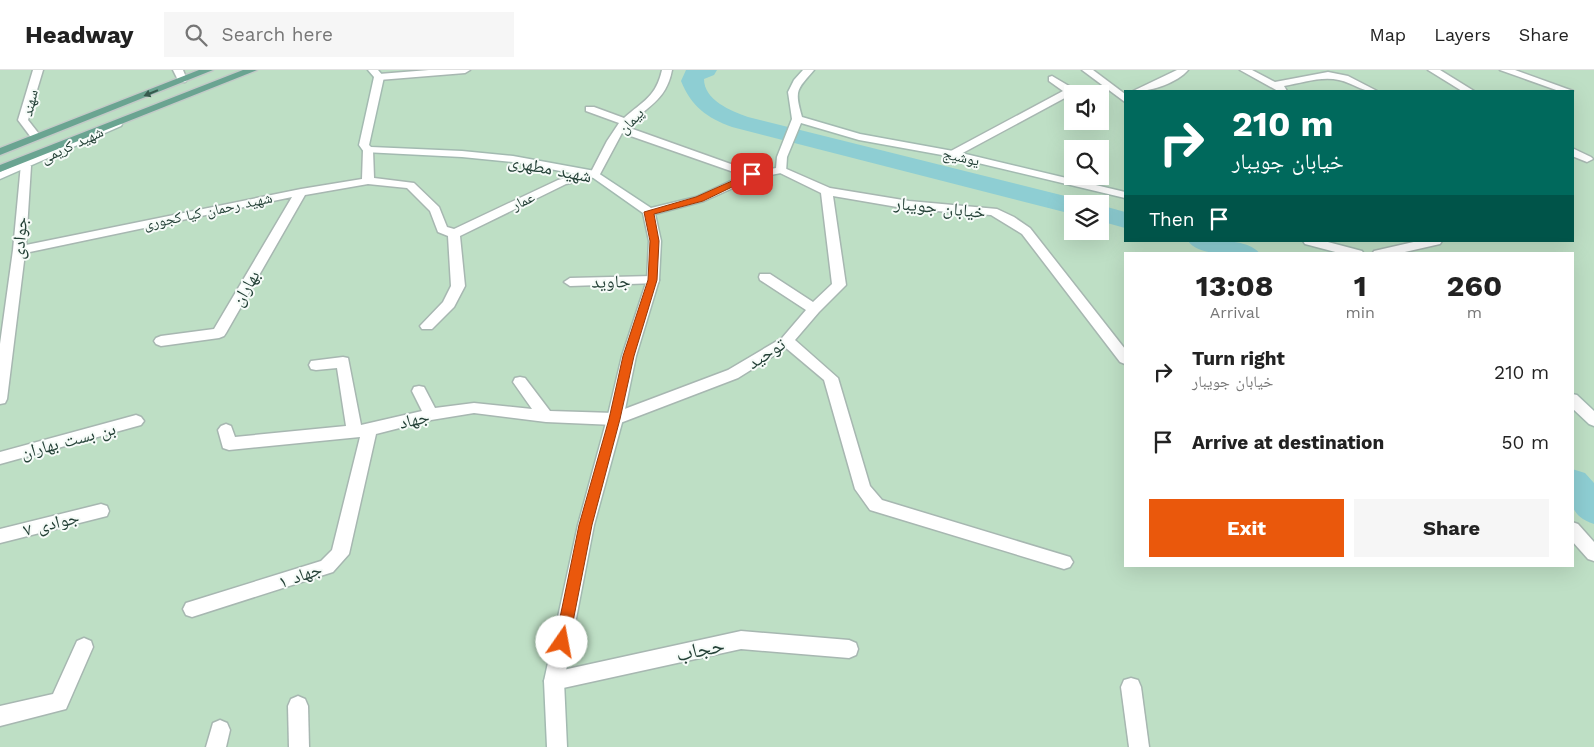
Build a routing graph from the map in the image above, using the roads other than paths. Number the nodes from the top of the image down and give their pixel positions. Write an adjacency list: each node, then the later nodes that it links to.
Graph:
1 (38, 70): 28 (street, سهند)
2 (208, 70): 13 (main road)
3 (252, 70): 16 (main road)
4 (466, 70): 12 (street)
5 (667, 70): 27 (street, پیمان)
6 (809, 70): 26 (street)
7 (1087, 70): 22 (street)
8 (1183, 70): 17 (street)
9 (1245, 70): 15 (street)
10 (1433, 70): 20 (street)
11 (1505, 70): 21 (street)
12 (376, 73): 30 (street)
13 (180, 75): 16 (main road); 23 (main road, one-way to 23)
14 (1052, 79): 33 (street)
15 (1275, 85): 18 (street); 19 (street)
16 (199, 90): 25 (main road)
17 (1140, 90)
18 (1283, 90)
19 (1370, 90)
20 (1467, 90)
21 (1565, 90)
22 (1124, 98)
23 (126, 103): 28 (main road); 31 (main road)
24 (590, 109): 27 (street)
25 (144, 112): 35 (street, شهید کریمی); 36 (main road)
26 (797, 121): 33 (street, یوشیج); 37 (street)
27 (623, 126): 38 (street, پیمان); 39 (street)
28 (34, 134): 29 (main road)
29 (0, 146)
30 (368, 150): 38 (street, شهید مطهری); 41 (street)
31 (0, 152)
32 (1574, 152): 34 (street)
33 (952, 154): 44 (street, یوشیج)
34 (1587, 159)
35 (25, 166): 40 (street, شهید کریمی); 49 (street, جوادی)
36 (0, 169)
37 (782, 170): 39 (street); 42 (street, خیابان جویبار)
38 (594, 174): 45 (street, شهید مطهری); 46 (street, عمار)
39 (752, 174): 45 (street)
40 (0, 176)
41 (368, 181): 43 (street, شهید رحمان کیا کجوری); 46 (street, شهید رحمان کیا کجوری)
42 (827, 191): 55 (street, توحید); 59 (street, خیابان جویبار)
43 (301, 192): 49 (street, شهید رحمان کیا کجوری); 57 (street, بهاران)
44 (1124, 195)
45 (649, 212): 53 (street)
46 (454, 234): 56 (street)
47 (1313, 242): 50 (street)
48 (1432, 242): 51 (street)
49 (19, 250): 63 (street, جوادی)
50 (1350, 252)
51 (1387, 252)
52 (765, 277): 55 (street)
53 (652, 280): 54 (street, جاوید); 67 (street)
54 (570, 282)
55 (814, 309): 58 (street, توحید)
56 (427, 326)
57 (161, 341)
58 (787, 342): 67 (street, توحید); 77 (street)
59 (1124, 358)
60 (316, 365): 71 (street)
61 (520, 382): 66 (street)
62 (419, 391): 65 (street)
63 (0, 399)
64 (1574, 401): 68 (street)
65 (432, 414): 66 (street, جهاد); 71 (street, جهاد)
66 (546, 416): 67 (street, جهاد)
67 (614, 419): 81 (street)
68 (1594, 420)
69 (136, 421): 72 (street, بن بست بهاران)
70 (226, 430): 71 (street, جهاد)
71 (362, 431): 78 (street, جهاد ۱)
72 (0, 458)
73 (102, 511): 75 (street, جوادی ۷)
74 (1574, 531): 76 (street)
75 (0, 536)
76 (1594, 554)
77 (1064, 562)
78 (192, 609)
79 (84, 647): 84 (street)
80 (849, 649): 81 (street, حجاب)
81 (554, 681): 86 (street)
82 (1131, 687): 87 (street)
83 (298, 706): 85 (street)
84 (0, 716)
85 (299, 747)
86 (557, 747)
87 (1139, 747)

